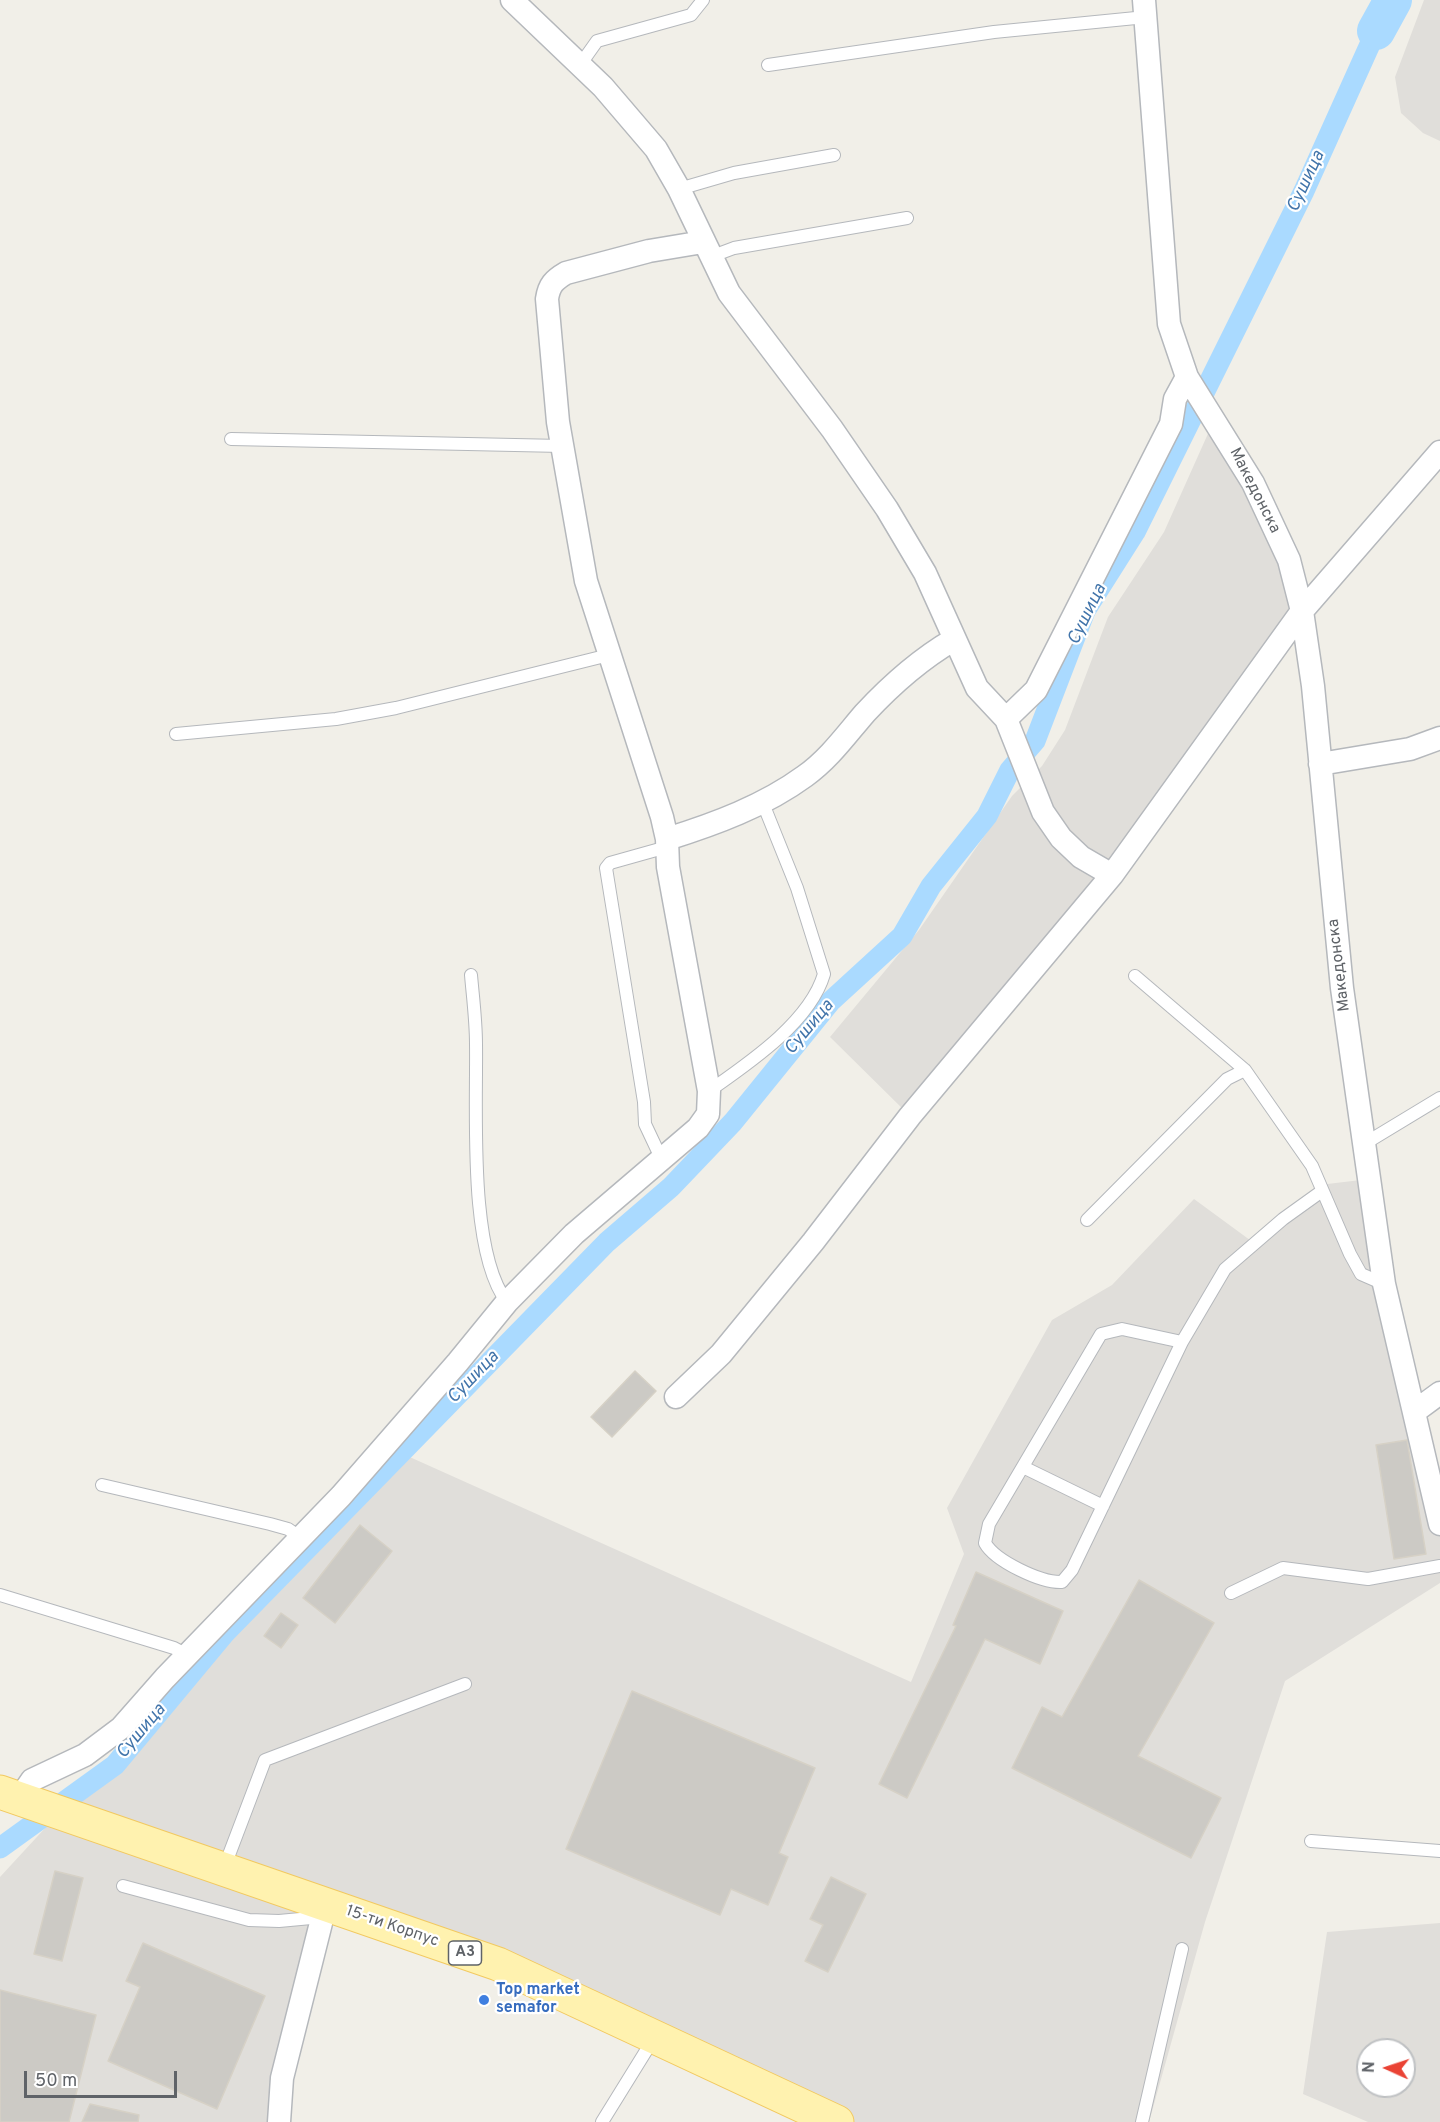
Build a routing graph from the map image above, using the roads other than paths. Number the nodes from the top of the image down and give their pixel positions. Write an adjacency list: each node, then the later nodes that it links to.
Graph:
1 (512, 0): 4 (street)
2 (704, 0): 4 (lane)
3 (1145, 9): 5 (lane); 10 (street, Македонска)
4 (580, 65): 7 (street)
5 (768, 65)
6 (834, 155): 7 (lane)
7 (679, 189): 9 (street)
8 (907, 218): 9 (lane)
9 (707, 249): 12 (street); 15 (street)
10 (1187, 377): 14 (street, Македонска); 17 (street)
11 (231, 439): 12 (lane)
12 (562, 446): 16 (street)
13 (1437, 464): 14 (street)
14 (1302, 611): 20 (street, Македонска); 23 (street)
15 (953, 640): 17 (street); 21 (street)
16 (609, 655): 18 (lane); 22 (street)
17 (1006, 719): 23 (street)
18 (176, 734)
19 (1440, 738): 20 (street)
20 (1320, 764): 29 (street, Македонска)
21 (762, 801): 22 (street); 27 (lane)
22 (667, 843): 27 (street); 30 (lane)
23 (1112, 875): 37 (street)
24 (471, 975): 34 (lane)
25 (1135, 976): 26 (lane)
26 (1245, 1070): 31 (lane); 32 (lane)
27 (709, 1091): 30 (street)
28 (1440, 1098): 29 (lane)
29 (1364, 1144): 33 (street, Македонска)
30 (661, 1158): 34 (street)
31 (1322, 1191): 33 (lane); 35 (lane)
32 (1086, 1220)
33 (1384, 1284): 38 (street, Македонска)
34 (507, 1302): 43 (street)
35 (1182, 1342): 39 (lane); 41 (lane)
36 (1440, 1393): 38 (street)
37 (676, 1397)
38 (1414, 1412): 42 (street, Македонска)
39 (1023, 1467): 41 (lane); 41 (lane)
40 (102, 1485): 43 (lane)
41 (1103, 1506)
42 (1440, 1524)
43 (301, 1538): 47 (street)
44 (1440, 1566): 45 (lane)
45 (1231, 1593)
46 (0, 1594): 47 (lane)
47 (187, 1655): 49 (street)
48 (465, 1684): 52 (lane)
49 (18, 1798): 52 (main road, 15-ти Корпус / A3)
50 (1311, 1841): 51 (lane)
51 (1440, 1851)
52 (223, 1869): 54 (main road, 15-ти Корпус / A3)
53 (123, 1886): 54 (lane)
54 (324, 1910): 56 (main road, 15-ти Корпус / A3); 58 (street)
55 (1182, 1948): 60 (lane)
56 (654, 2037): 57 (main road, 15-ти Корпус / A3); 59 (lane)
57 (819, 2118)
58 (279, 2122)
59 (602, 2122)
60 (1142, 2122)

